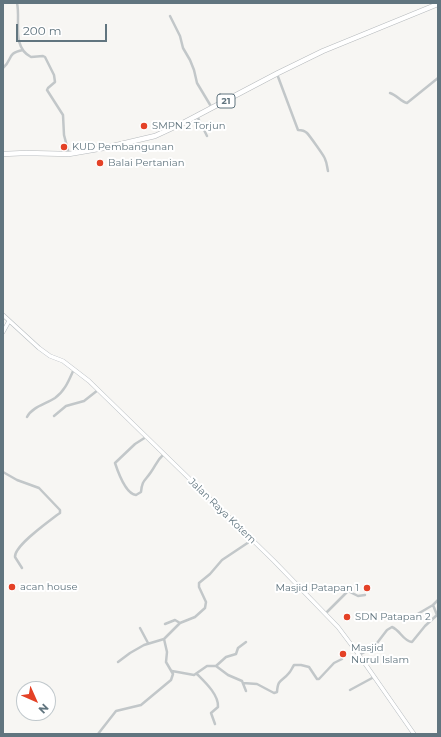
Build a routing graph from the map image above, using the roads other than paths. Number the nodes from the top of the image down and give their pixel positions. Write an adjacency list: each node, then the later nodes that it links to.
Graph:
1 (17, 3): 4 (street)
2 (438, 4): 6 (highway, 21)
3 (170, 16): 9 (street)
4 (23, 50): 5 (street); 13 (street)
5 (3, 68)
6 (277, 74): 9 (highway, 21); 14 (street)
7 (438, 78): 8 (street)
8 (390, 93)
9 (212, 108): 10 (highway, 21)
10 (197, 116): 11 (street); 13 (highway, 21)
11 (207, 136)
12 (3, 154): 13 (highway, 21)
13 (69, 154)
14 (328, 171)
15 (3, 315): 16 (street, Jalan Raya Kotem)
16 (9, 321): 17 (street); 18 (street, Jalan Raya Kotem)
17 (3, 332)
18 (74, 369): 19 (street, Jalan Raya Kotem); 21 (street)
19 (98, 390): 20 (street); 22 (street, Jalan Raya Kotem)
20 (54, 416)
21 (27, 417)
22 (146, 437): 23 (street, Jalan Raya Kotem); 23 (street)
23 (164, 454): 25 (street, Jalan Raya Kotem)
24 (3, 472): 26 (street)
25 (252, 540): 30 (street, Jalan Raya Kotem); 33 (street)
26 (22, 568)
27 (365, 595): 30 (street)
28 (438, 600): 29 (street)
29 (433, 606): 31 (street); 38 (street)
30 (325, 614): 38 (street, Jalan Raya Kotem)
31 (409, 618)
32 (165, 624): 33 (street)
33 (180, 624): 35 (street)
34 (140, 628): 37 (street)
35 (164, 639): 37 (street); 42 (street)
36 (246, 642): 41 (street)
37 (149, 644): 40 (street)
38 (359, 655): 44 (street, Jalan Raya Kotem)
39 (342, 659): 45 (street)
40 (118, 662)
41 (216, 666): 43 (street); 45 (street)
42 (172, 671): 43 (street); 49 (street)
43 (197, 674): 48 (street)
44 (374, 677): 46 (street); 50 (street, Jalan Raya Kotem)
45 (243, 682): 47 (street)
46 (350, 690)
47 (246, 691)
48 (215, 724)
49 (98, 734)
50 (414, 734)

